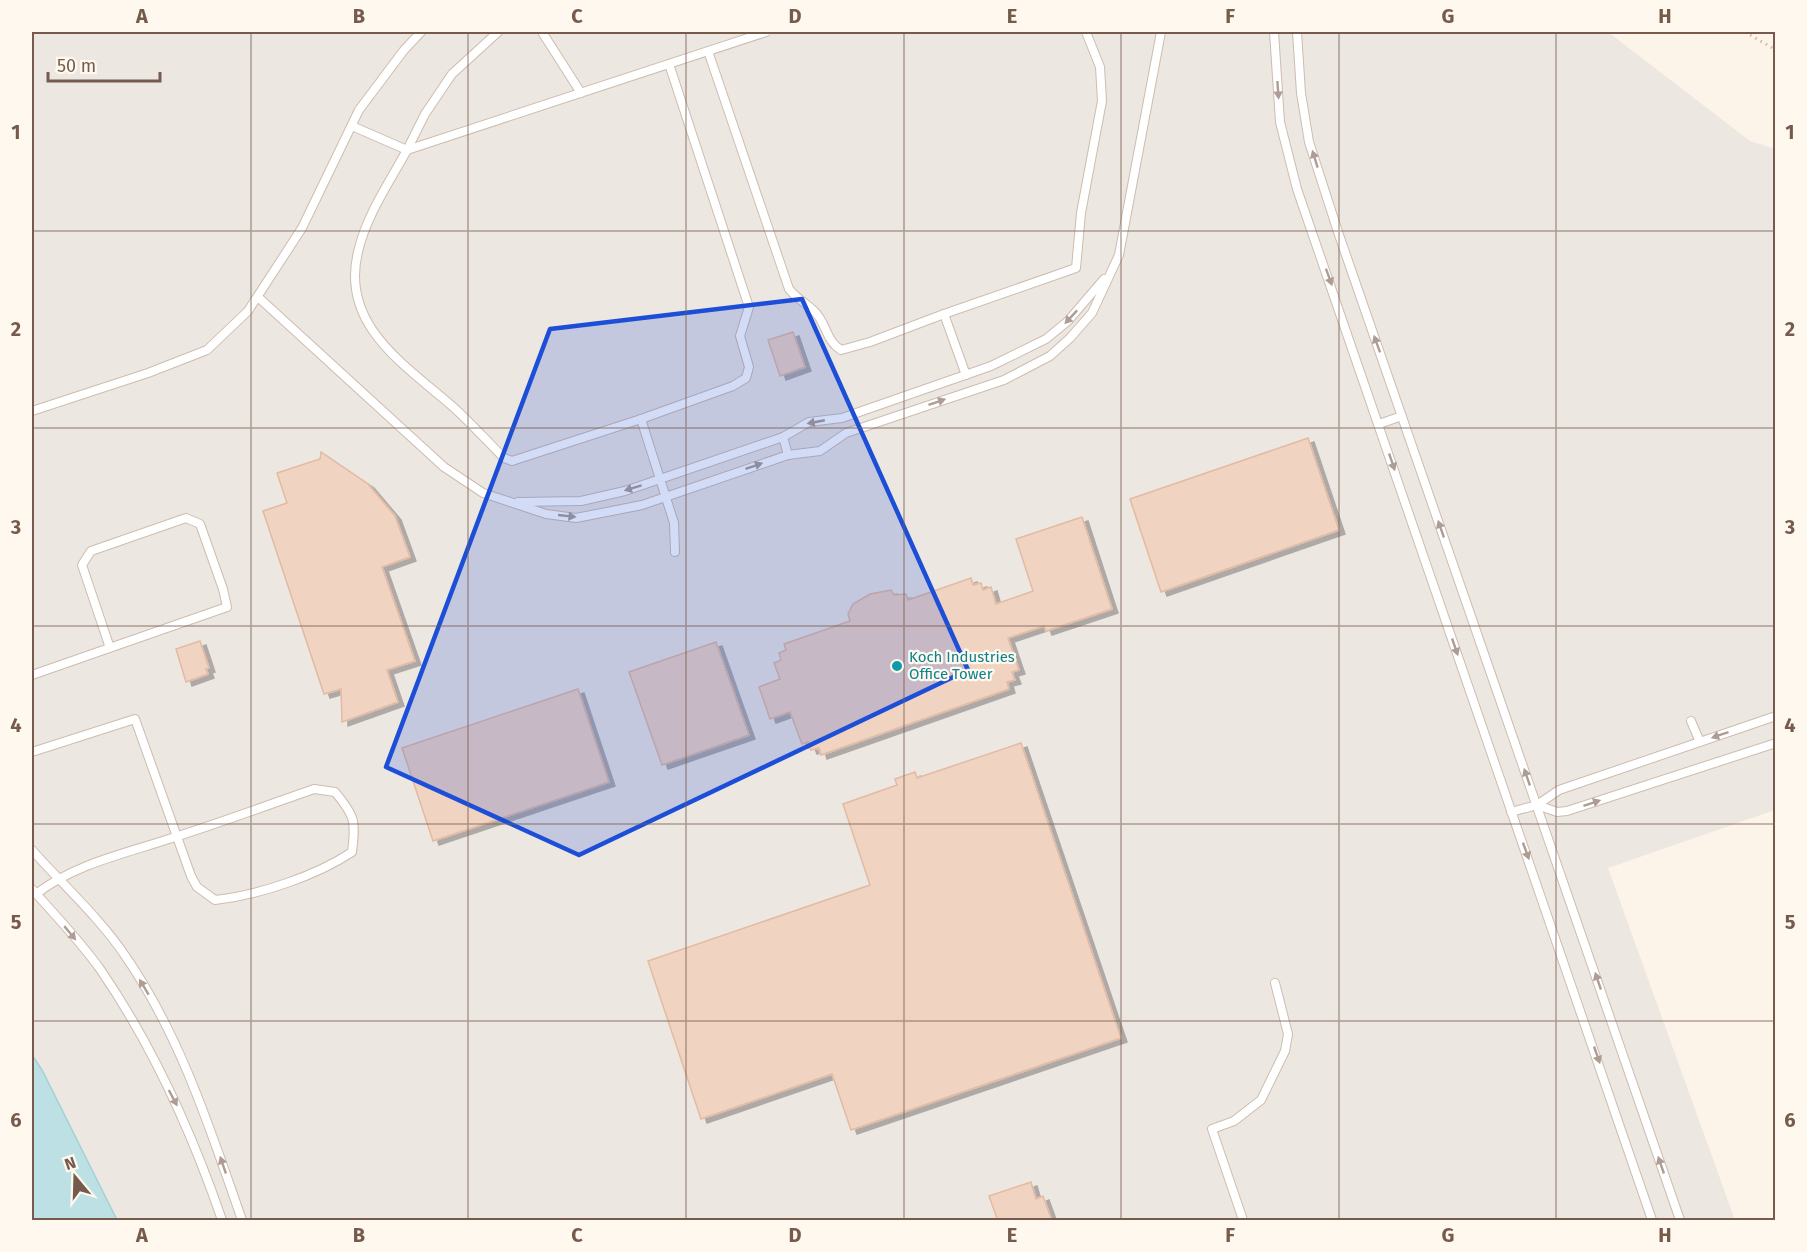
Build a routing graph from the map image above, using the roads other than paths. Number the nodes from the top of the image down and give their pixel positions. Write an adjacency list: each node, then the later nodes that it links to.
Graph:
1 (421, 32): 12 (lane)
2 (498, 32): 13 (lane)
3 (542, 32): 11 (lane)
4 (766, 32): 9 (lane)
5 (1086, 32): 16 (lane)
6 (1161, 32): 14 (lane)
7 (1274, 32): 22 (lane, one-way to 22)
8 (1297, 32): 19 (lane, one-way to 8)
9 (708, 51): 10 (lane); 16 (lane)
10 (669, 64): 11 (lane); 21 (lane)
11 (581, 93): 13 (lane)
12 (352, 126): 13 (lane); 15 (lane)
13 (407, 150): 21 (lane)
14 (1109, 273): 17 (lane, one-way to 17); 23 (lane, one-way to 14)
15 (258, 297): 18 (lane); 28 (lane)
16 (944, 314): 17 (lane)
17 (966, 375): 20 (lane)
18 (32, 411)
19 (1402, 416): 22 (lane); 37 (lane, one-way to 19)
20 (842, 418): 23 (lane); 24 (lane, one-way to 24)
21 (641, 419): 26 (lane)
22 (1379, 424): 38 (lane, one-way to 38)
23 (848, 432): 25 (lane)
24 (783, 437): 25 (lane); 26 (lane)
25 (788, 455): 27 (lane, one-way to 25)
26 (660, 480): 27 (lane); 28 (lane, one-way to 28)
27 (666, 497): 28 (lane, one-way to 27); 29 (lane)
28 (511, 502)
29 (675, 552)
30 (111, 648): 30 (lane); 31 (lane)
31 (32, 675)
32 (1776, 717): 34 (lane, one-way to 34)
33 (1691, 721): 34 (lane)
34 (1700, 742): 37 (lane)
35 (1776, 743): 37 (lane, one-way to 35)
36 (32, 752): 39 (lane)
37 (1537, 805): 38 (lane); 48 (lane, one-way to 37)
38 (1511, 812): 47 (lane, one-way to 47)
39 (176, 837): 39 (lane); 41 (lane)
40 (32, 850): 41 (lane)
41 (57, 878): 42 (lane); 45 (lane, one-way to 41)
42 (34, 892): 44 (lane, one-way to 44)
43 (1275, 982): 46 (lane)
44 (222, 1221)
45 (242, 1221)
46 (1243, 1221)
47 (1652, 1221)
48 (1680, 1221)

